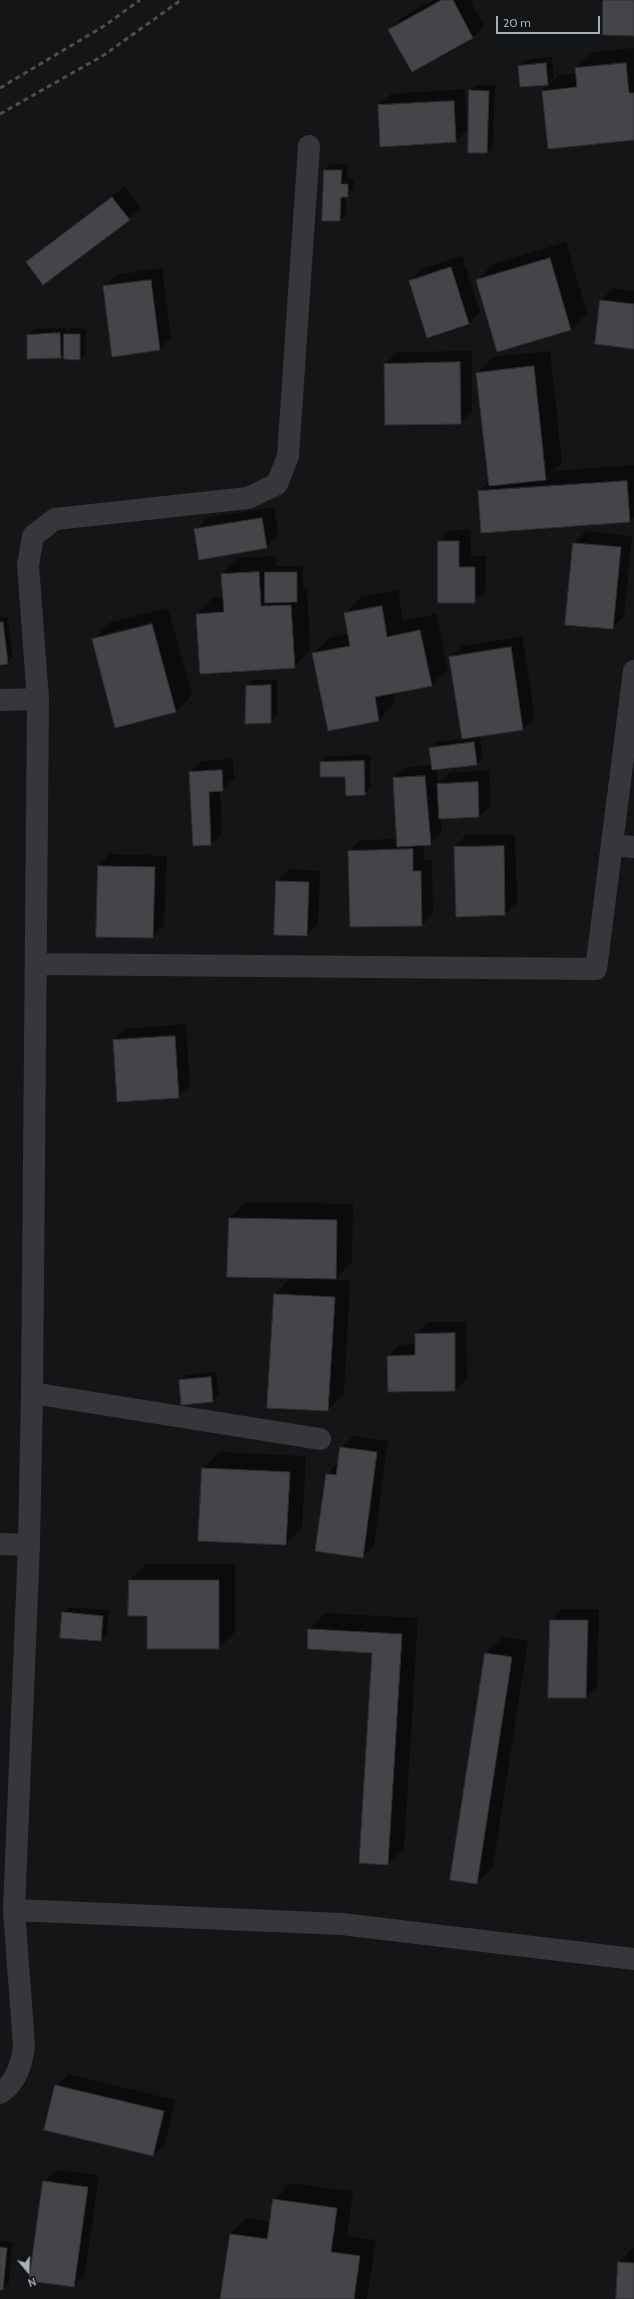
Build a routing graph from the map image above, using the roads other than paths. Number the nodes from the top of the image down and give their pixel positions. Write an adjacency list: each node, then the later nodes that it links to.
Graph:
1 (309, 146): 3 (street)
2 (634, 671): 5 (street)
3 (38, 699): 4 (street); 7 (street)
4 (0, 700)
5 (612, 845): 6 (street); 7 (street)
6 (634, 847)
7 (36, 964): 8 (street)
8 (32, 1393): 9 (street); 11 (street)
9 (320, 1439)
10 (0, 1544): 11 (street)
11 (29, 1545): 12 (street)
12 (14, 1910): 13 (street); 14 (street)
13 (634, 1959)
14 (0, 2092)

